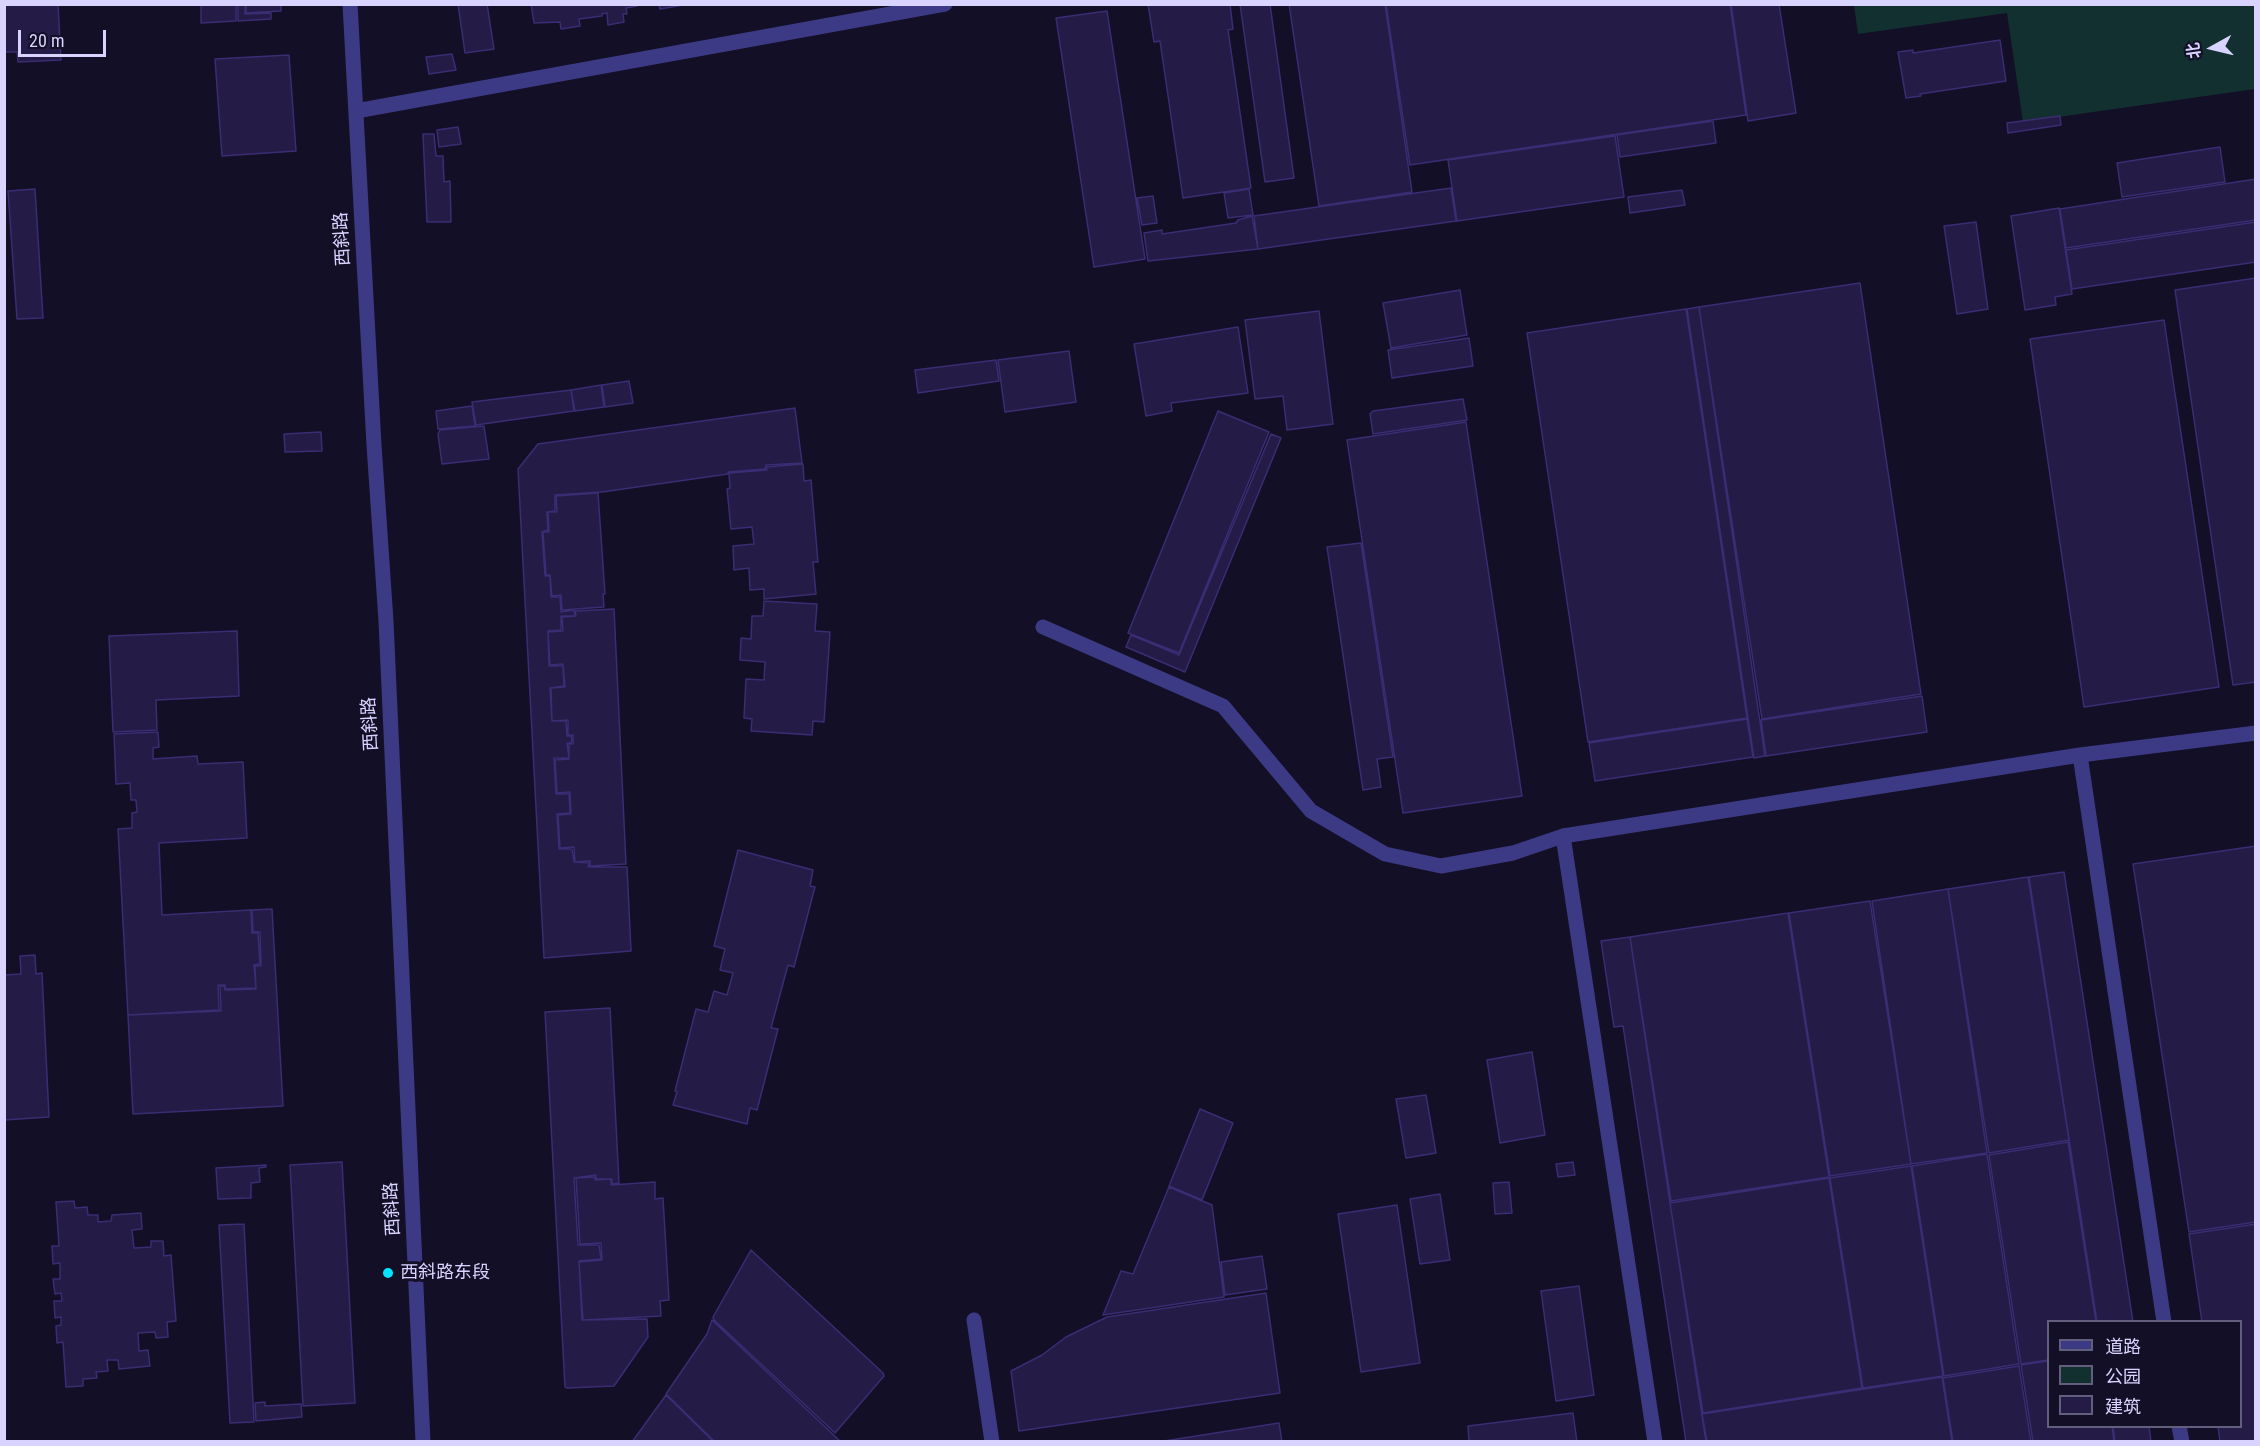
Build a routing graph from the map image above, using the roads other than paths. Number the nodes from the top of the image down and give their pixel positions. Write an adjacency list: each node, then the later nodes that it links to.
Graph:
1 (350, 4): 3 (street, 西斜路)
2 (945, 4): 3 (street)
3 (356, 111): 10 (street, 西斜路)
4 (1043, 627): 7 (street)
5 (2256, 733): 6 (street)
6 (2080, 755): 7 (street); 9 (street)
7 (1563, 836): 12 (street)
8 (974, 1320): 11 (street)
9 (2164, 1320)
10 (423, 1442)
11 (992, 1442)
12 (1655, 1442)

